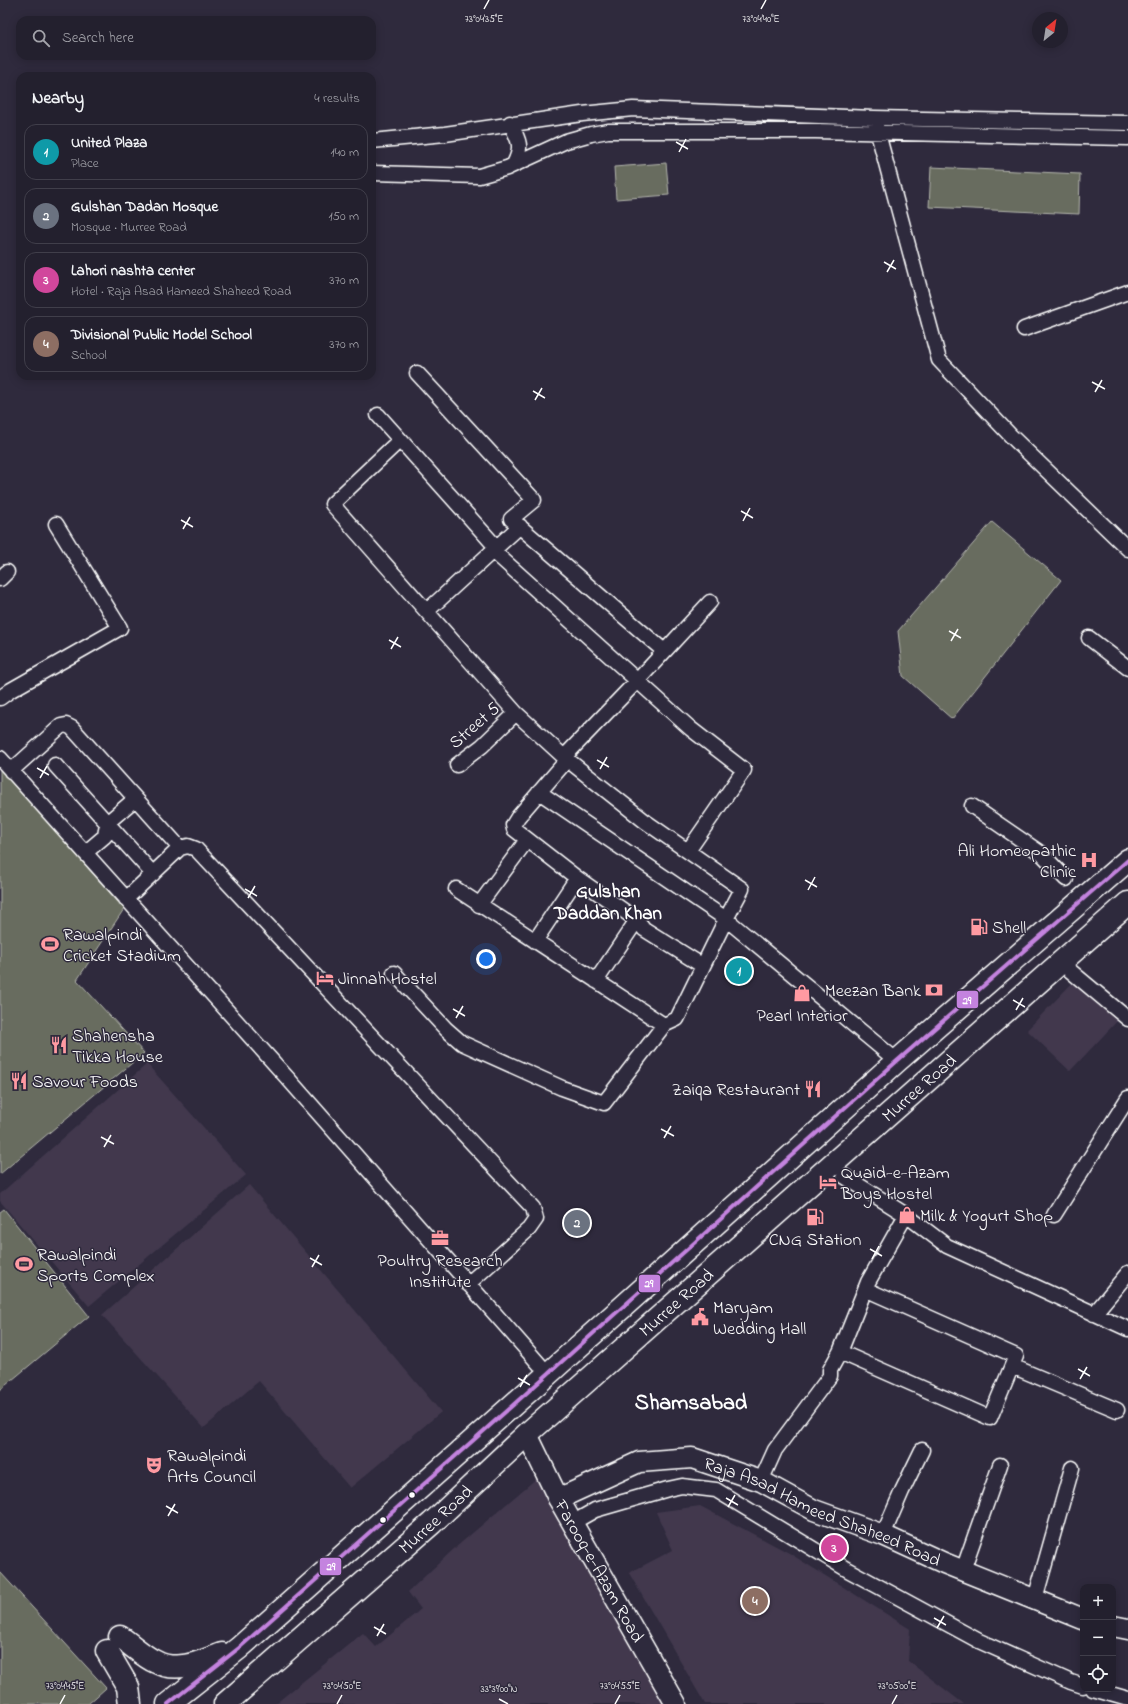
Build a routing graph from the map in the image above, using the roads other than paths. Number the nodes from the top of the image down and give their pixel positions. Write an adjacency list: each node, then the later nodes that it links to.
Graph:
1 (606, 111): 2 (street); 3 (street); 5 (street)
2 (874, 118): 4 (street); 6 (street)
3 (510, 123): 8 (street); 9 (street)
4 (1128, 123)
5 (608, 131): 6 (street); 9 (street)
6 (878, 134): 7 (street); 19 (street)
7 (1128, 138)
8 (376, 141)
9 (514, 164): 10 (street)
10 (376, 173)
11 (1128, 292): 12 (street)
12 (1024, 329)
13 (417, 373): 17 (street)
14 (378, 415): 15 (street)
15 (400, 440): 18 (street); 21 (street)
16 (56, 524): 26 (street)
17 (520, 526): 18 (street); 23 (street)
18 (495, 549): 21 (street); 25 (street)
19 (1128, 549)
20 (710, 602): 23 (street)
21 (427, 611): 27 (street)
22 (1089, 638): 24 (street)
23 (664, 651): 25 (street)
24 (1128, 668)
25 (638, 680): 29 (street); 39 (street)
26 (0, 698)
27 (516, 713): 29 (street); 31 (street, Street 5)
28 (0, 758): 32 (street)
29 (565, 758): 33 (street); 39 (street)
30 (55, 765): 36 (street)
31 (457, 765)
32 (11, 771): 34 (street); 40 (street)
33 (539, 792): 37 (street); 49 (street)
34 (135, 798): 36 (street); 38 (street)
35 (972, 806): 44 (street)
36 (107, 823): 40 (street); 42 (street)
37 (527, 840): 43 (street); 48 (street)
38 (180, 848): 42 (street); 64 (street)
39 (688, 851): 49 (street)
40 (85, 853): 46 (street)
41 (1128, 860): 58 (main road, Murree Road)
42 (153, 874): 46 (street)
43 (577, 878): 50 (street); 51 (street)
44 (1066, 879)
45 (456, 889): 48 (street)
46 (126, 899): 64 (street)
47 (1128, 903): 52 (main road, Murree Road)
48 (479, 904): 51 (street)
49 (726, 919): 53 (street); 58 (street)
50 (637, 920): 53 (street); 55 (street)
51 (535, 941): 55 (street)
52 (1061, 963): 56 (street); 72 (main road, Murree Road)
53 (702, 966): 57 (street)
54 (394, 972): 57 (street)
55 (596, 981): 57 (street)
56 (1128, 1019)
57 (664, 1025)
58 (897, 1061): 70 (main road, Murree Road)
59 (1128, 1098): 62 (street)
60 (844, 1176): 61 (street)
61 (906, 1215): 65 (street); 66 (street)
62 (1054, 1216)
63 (1128, 1273): 66 (street)
64 (468, 1284): 70 (street)
65 (865, 1289): 68 (street); 69 (street)
66 (1094, 1314): 67 (street)
67 (1128, 1329)
68 (840, 1352): 69 (street); 76 (street)
69 (1014, 1361): 71 (street)
70 (548, 1374): 85 (main road, Murree Road)
71 (1117, 1410)
72 (527, 1434): 77 (street, Farooq-e-Azam Road); 91 (main road, Murree Road)
73 (922, 1450): 79 (street)
74 (1000, 1465): 80 (street)
75 (1072, 1468): 81 (street)
76 (760, 1481): 77 (street, Raja Asad Hameed Shaheed Road); 79 (street, Raja Asad Hameed Shaheed Road)
77 (558, 1498): 78 (street, Farooq-e-Azam Road)
78 (572, 1523): 86 (street, Raja Asad Hameed Shaheed Road); 92 (street, Farooq-e-Azam Road)
79 (883, 1535): 80 (street, Raja Asad Hameed Shaheed Road)
80 (963, 1570): 81 (street, Raja Asad Hameed Shaheed Road)
81 (1034, 1599): 82 (street, Raja Asad Hameed Shaheed Road)
82 (1080, 1618)
83 (1116, 1627): 84 (street)
84 (1128, 1629)
85 (239, 1648): 89 (main road, Murree Road); 90 (main road, Murree Road)
86 (1080, 1685)
87 (1104, 1692): 88 (street)
88 (1128, 1699)
89 (130, 1704)
90 (168, 1704)
91 (225, 1704)
92 (676, 1704)

